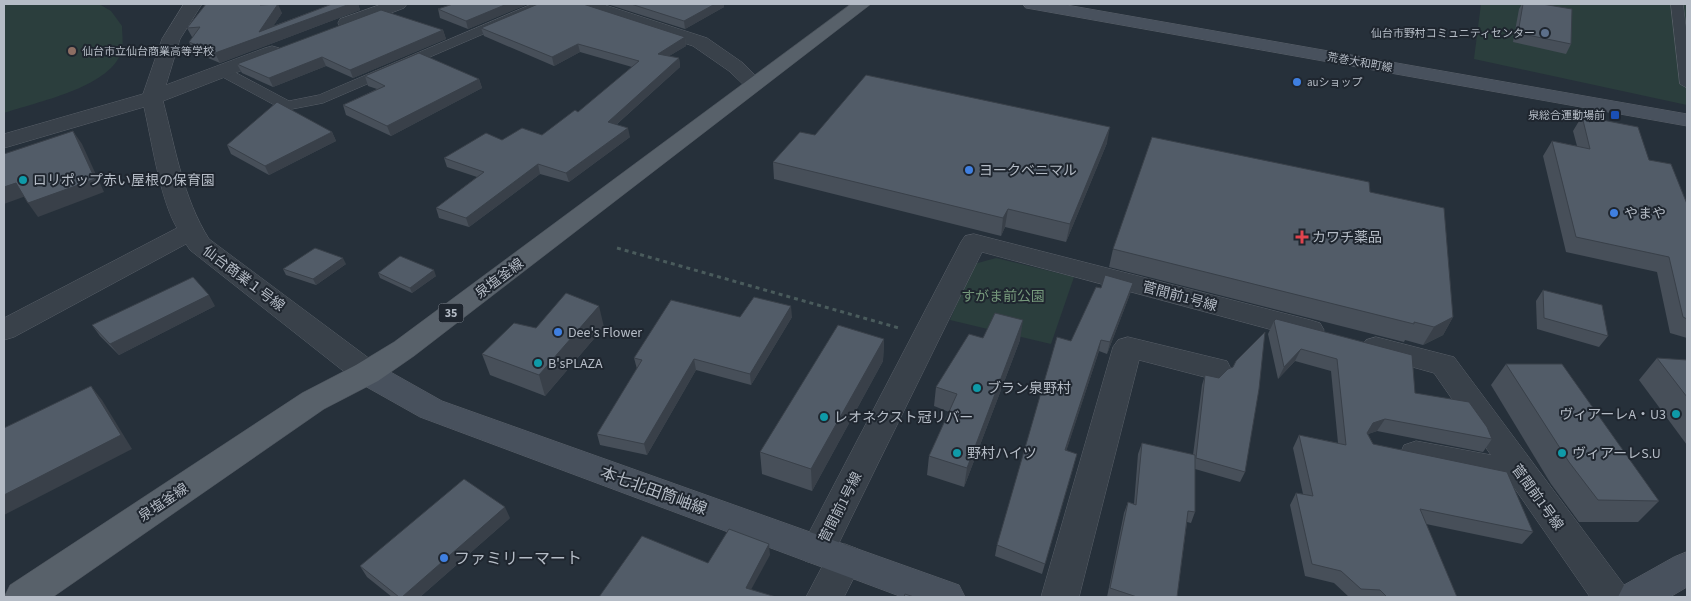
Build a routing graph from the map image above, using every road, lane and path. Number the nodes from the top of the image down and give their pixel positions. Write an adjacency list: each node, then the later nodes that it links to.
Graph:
1 (193, 4): 13 (street)
2 (398, 4): 8 (street)
3 (542, 4): 10 (lane)
4 (585, 4): 11 (street)
5 (862, 4): 11 (main road, 泉塩釜線 / 35)
6 (1032, 4): 14 (street, 荒巻大和町線)
7 (1677, 4): 12 (lane)
8 (333, 28)
9 (287, 46): 10 (street)
10 (222, 71): 13 (street)
11 (754, 82): 21 (main road, 泉塩釜線 / 35)
12 (1687, 84)
13 (152, 98): 15 (street); 16 (street, 仙台商業１号線)
14 (1687, 120)
15 (4, 141)
16 (191, 231): 18 (street); 21 (street, 仙台商業１号線)
17 (617, 248): 19 (path)
18 (4, 330)
19 (926, 336): 23 (street, 菅間前1号線); 24 (street, 菅間前1号線)
20 (1216, 369): 29 (street)
21 (367, 373): 24 (street, 本七北田筒岫線); 26 (main road, 泉塩釜線 / 35)
22 (1387, 448): 23 (street)
23 (1523, 475): 30 (street, 菅間前1号線)
24 (831, 555): 27 (street, 菅間前1号線); 28 (street, 本七北田筒岫線)
25 (1687, 568): 31 (street)
26 (23, 597)
27 (825, 597)
28 (946, 597)
29 (1060, 597)
30 (1610, 597)
31 (1637, 597)

